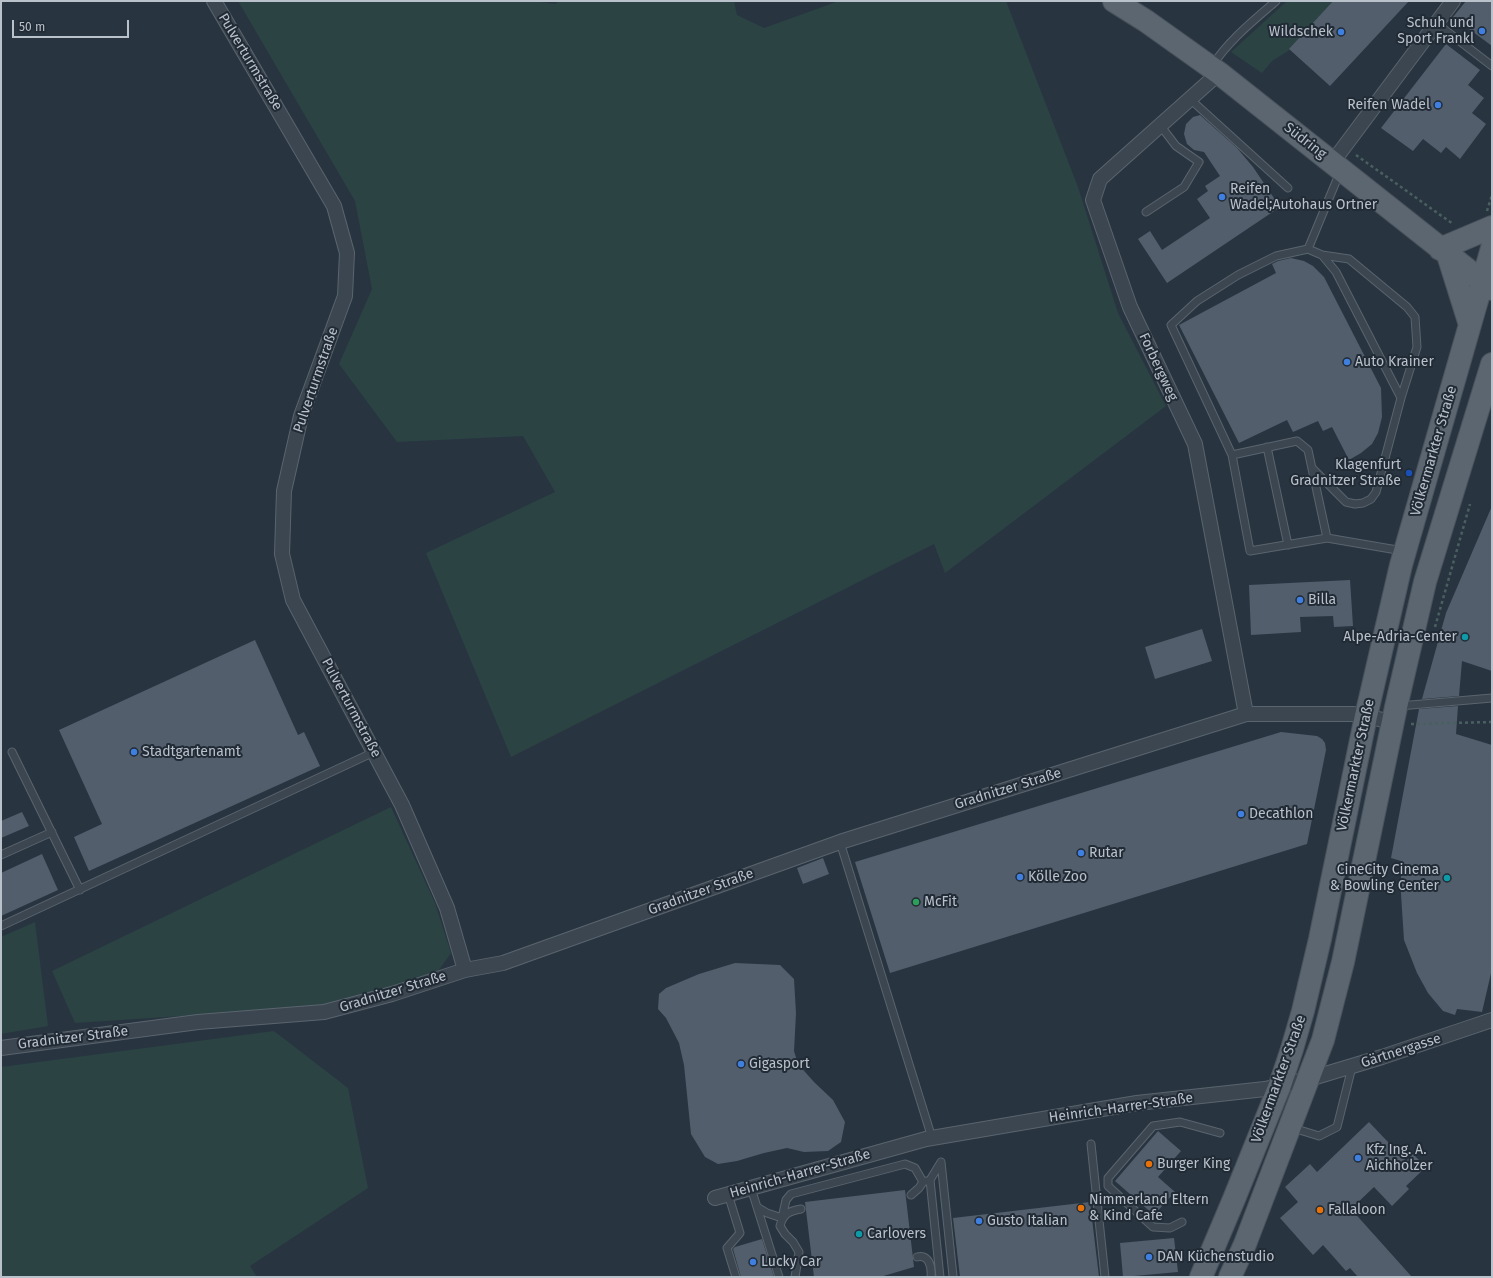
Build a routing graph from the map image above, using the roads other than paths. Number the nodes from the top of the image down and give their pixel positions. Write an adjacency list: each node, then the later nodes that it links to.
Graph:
1 (214, 1): 34 (street, Pulverturmstraße)
2 (1114, 1): 7 (main road, Südring)
3 (1276, 1): 7 (lane)
4 (1453, 1): 5 (street)
5 (1436, 23): 6 (lane); 10 (street)
6 (1492, 66)
7 (1215, 70): 8 (street, Forbergweg); 10 (main road, Südring)
8 (1190, 99): 9 (street, Forbergweg); 11 (lane)
9 (1160, 126): 12 (lane); 30 (street, Forbergweg)
10 (1337, 166): 15 (lane); 16 (main road, Südring)
11 (1288, 188)
12 (1146, 212)
13 (1492, 227): 16 (main road)
14 (1492, 248): 20 (main road, Völkermarkter Straße)
15 (1308, 249): 17 (lane); 24 (lane)
16 (1444, 252): 18 (main road, Südring); 20 (main road)
17 (1322, 255): 22 (lane); 22 (lane)
18 (1492, 288)
19 (1492, 295): 20 (main road)
20 (1470, 325): 28 (main road, Völkermarkter Straße)
21 (1492, 364): 32 (main road, Völkermarkter Straße)
22 (1401, 398): 25 (lane)
23 (1267, 447): 24 (lane); 25 (lane); 27 (lane)
24 (1232, 454): 27 (lane)
25 (1312, 468): 26 (lane)
26 (1327, 538): 27 (lane); 28 (lane)
27 (1288, 545)
28 (1405, 552): 31 (main road, Völkermarkter Straße)
29 (1492, 698): 32 (lane)
30 (1246, 714): 31 (street, Gradnitzer Straße); 36 (street, Gradnitzer Straße)
31 (1366, 716): 32 (street, Gradnitzer Straße); 45 (main road, Völkermarkter Straße)
32 (1399, 718): 44 (main road, Völkermarkter Straße)
33 (12, 752): 35 (lane)
34 (374, 752): 38 (lane); 40 (street, Pulverturmstraße)
35 (52, 832): 37 (lane); 38 (lane)
36 (840, 842): 40 (street, Gradnitzer Straße); 48 (lane)
37 (1, 855)
38 (80, 890): 39 (lane)
39 (1, 926)
40 (465, 970): 42 (street, Gradnitzer Straße)
41 (1492, 1020): 43 (street, Gärtnergasse)
42 (1, 1048)
43 (1352, 1067): 44 (street, Gärtnergasse); 46 (lane)
44 (1309, 1079): 45 (street, Heinrich-Harrer-Straße); 46 (main road, Völkermarkter Straße)
45 (1280, 1086): 48 (street, Heinrich-Harrer-Straße); 60 (main road, Völkermarkter Straße)
46 (1290, 1128): 67 (main road, Völkermarkter Straße)
47 (1220, 1134): 57 (lane)
48 (932, 1138): 51 (street, Heinrich-Harrer-Straße)
49 (1091, 1144): 66 (lane)
50 (927, 1181): 52 (lane); 56 (lane); 59 (lane); 65 (lane)
51 (751, 1188): 53 (street, Heinrich-Harrer-Straße); 54 (lane)
52 (911, 1195)
53 (721, 1196): 61 (lane)
54 (757, 1207): 56 (lane); 62 (lane)
55 (801, 1209): 56 (lane)
56 (782, 1218): 63 (lane)
57 (1182, 1222)
58 (917, 1257): 64 (lane)
59 (953, 1276)
60 (1202, 1276)
61 (736, 1277)
62 (779, 1277)
63 (795, 1277)
64 (931, 1277)
65 (940, 1277)
66 (1105, 1277)
67 (1230, 1277)

